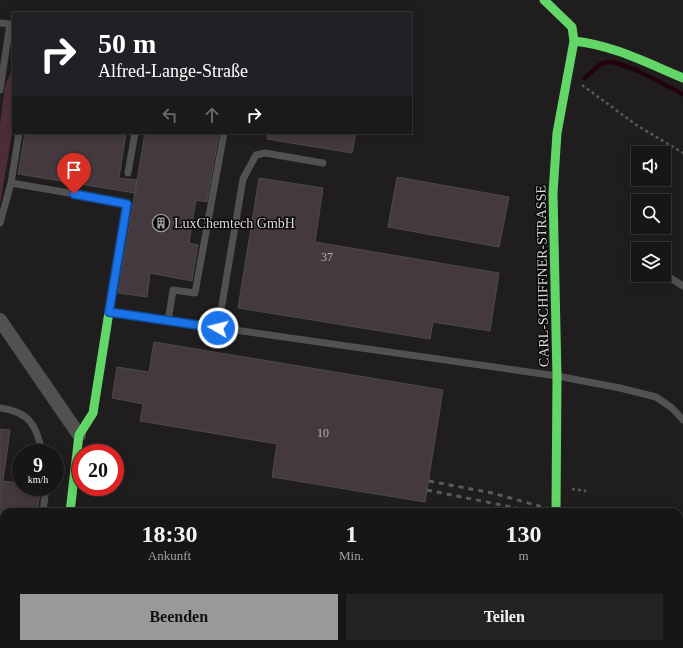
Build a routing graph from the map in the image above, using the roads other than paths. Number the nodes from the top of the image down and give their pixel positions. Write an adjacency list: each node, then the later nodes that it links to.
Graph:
1 (544, 0): 3 (main road)
2 (0, 23): 5 (lane)
3 (574, 41): 4 (main road); 19 (main road, CARL-SCHIFFNER-STRASSE)
4 (683, 78)
5 (0, 90)
6 (19, 134): 11 (lane)
7 (135, 134): 10 (lane)
8 (224, 134): 17 (lane)
9 (323, 163): 18 (lane)
10 (128, 174)
11 (11, 183): 12 (lane); 15 (lane)
12 (0, 223)
13 (671, 278): 14 (lane)
14 (683, 286)
15 (109, 312): 17 (lane); 22 (main road)
16 (0, 320): 22 (street)
17 (168, 321): 18 (lane)
18 (218, 328): 19 (lane)
19 (557, 376): 21 (lane); 27 (main road, CARL-SCHIFFNER-STRASSE)
20 (0, 408): 23 (lane)
21 (683, 420)
22 (79, 435): 26 (main road)
23 (40, 444)
24 (45, 496): 25 (lane)
25 (43, 508)
26 (70, 508)
27 (556, 508)

